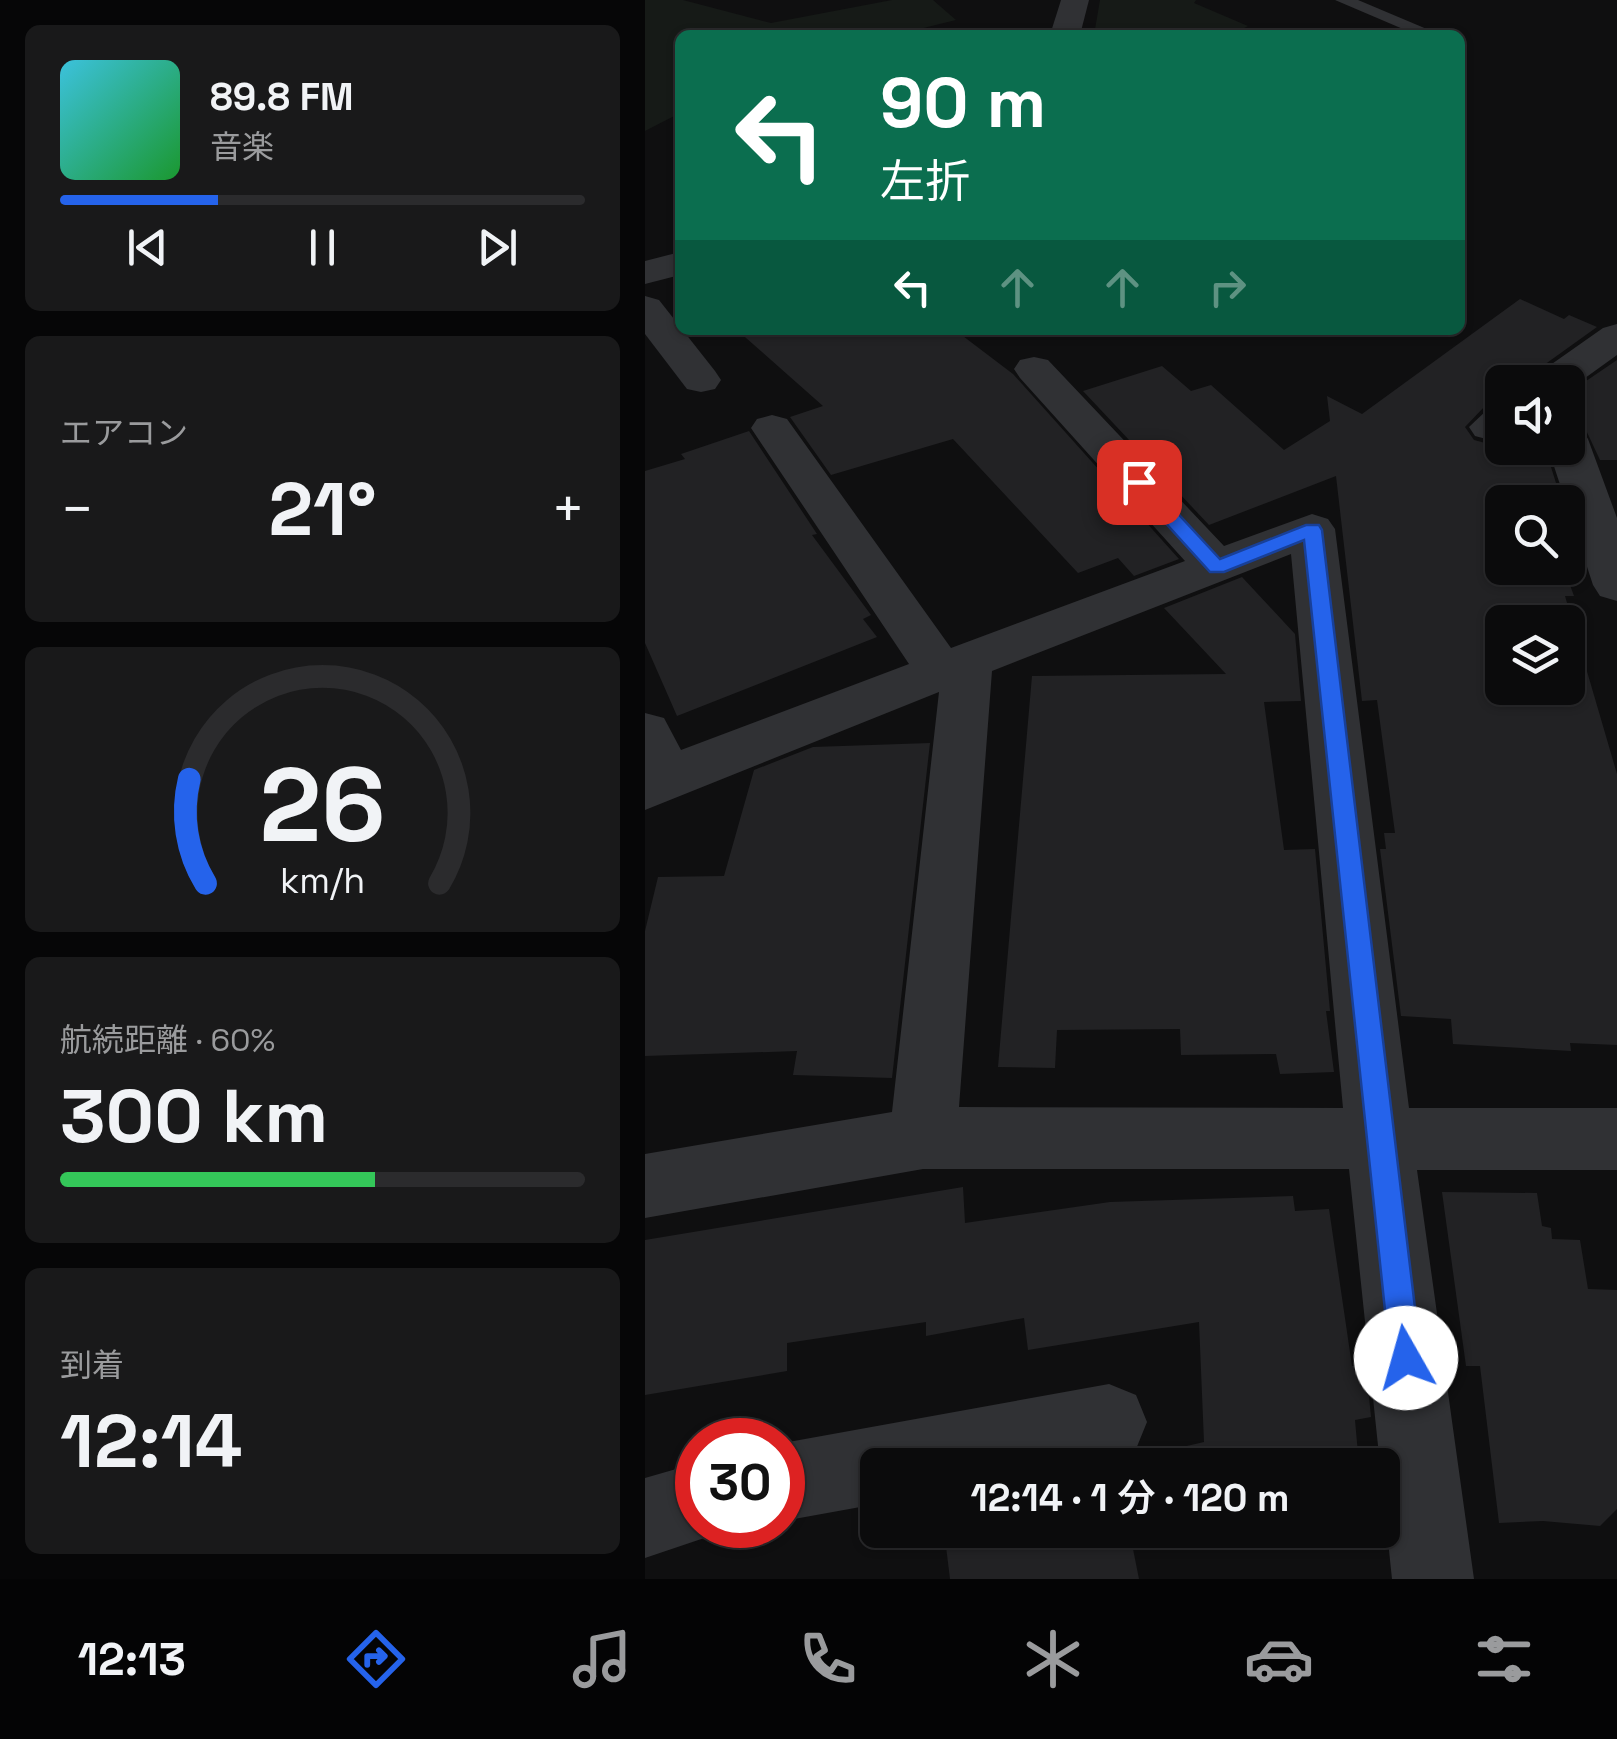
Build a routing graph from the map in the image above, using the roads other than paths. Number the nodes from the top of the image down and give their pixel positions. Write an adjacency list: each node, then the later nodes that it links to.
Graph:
1 (1075, 0): 3 (street)
2 (1343, 0): 4 (lane)
3 (1066, 30)
4 (1419, 30)
5 (675, 264): 6 (street)
6 (645, 273)
7 (645, 308): 11 (street)
8 (1611, 345): 9 (street)
9 (1580, 365)
10 (1034, 369): 14 (street)
11 (701, 380)
12 (772, 428): 16 (street)
13 (1576, 465): 15 (street)
14 (1217, 567): 16 (street); 18 (street)
15 (1617, 585)
16 (954, 667): 17 (street); 19 (street)
17 (653, 766)
18 (1379, 1136): 19 (street); 20 (street); 26 (street)
19 (923, 1138): 21 (street)
20 (1617, 1139)
21 (645, 1186)
22 (1109, 1422): 23 (street)
23 (805, 1478)
24 (675, 1509): 25 (street)
25 (645, 1518)
26 (1433, 1579)

